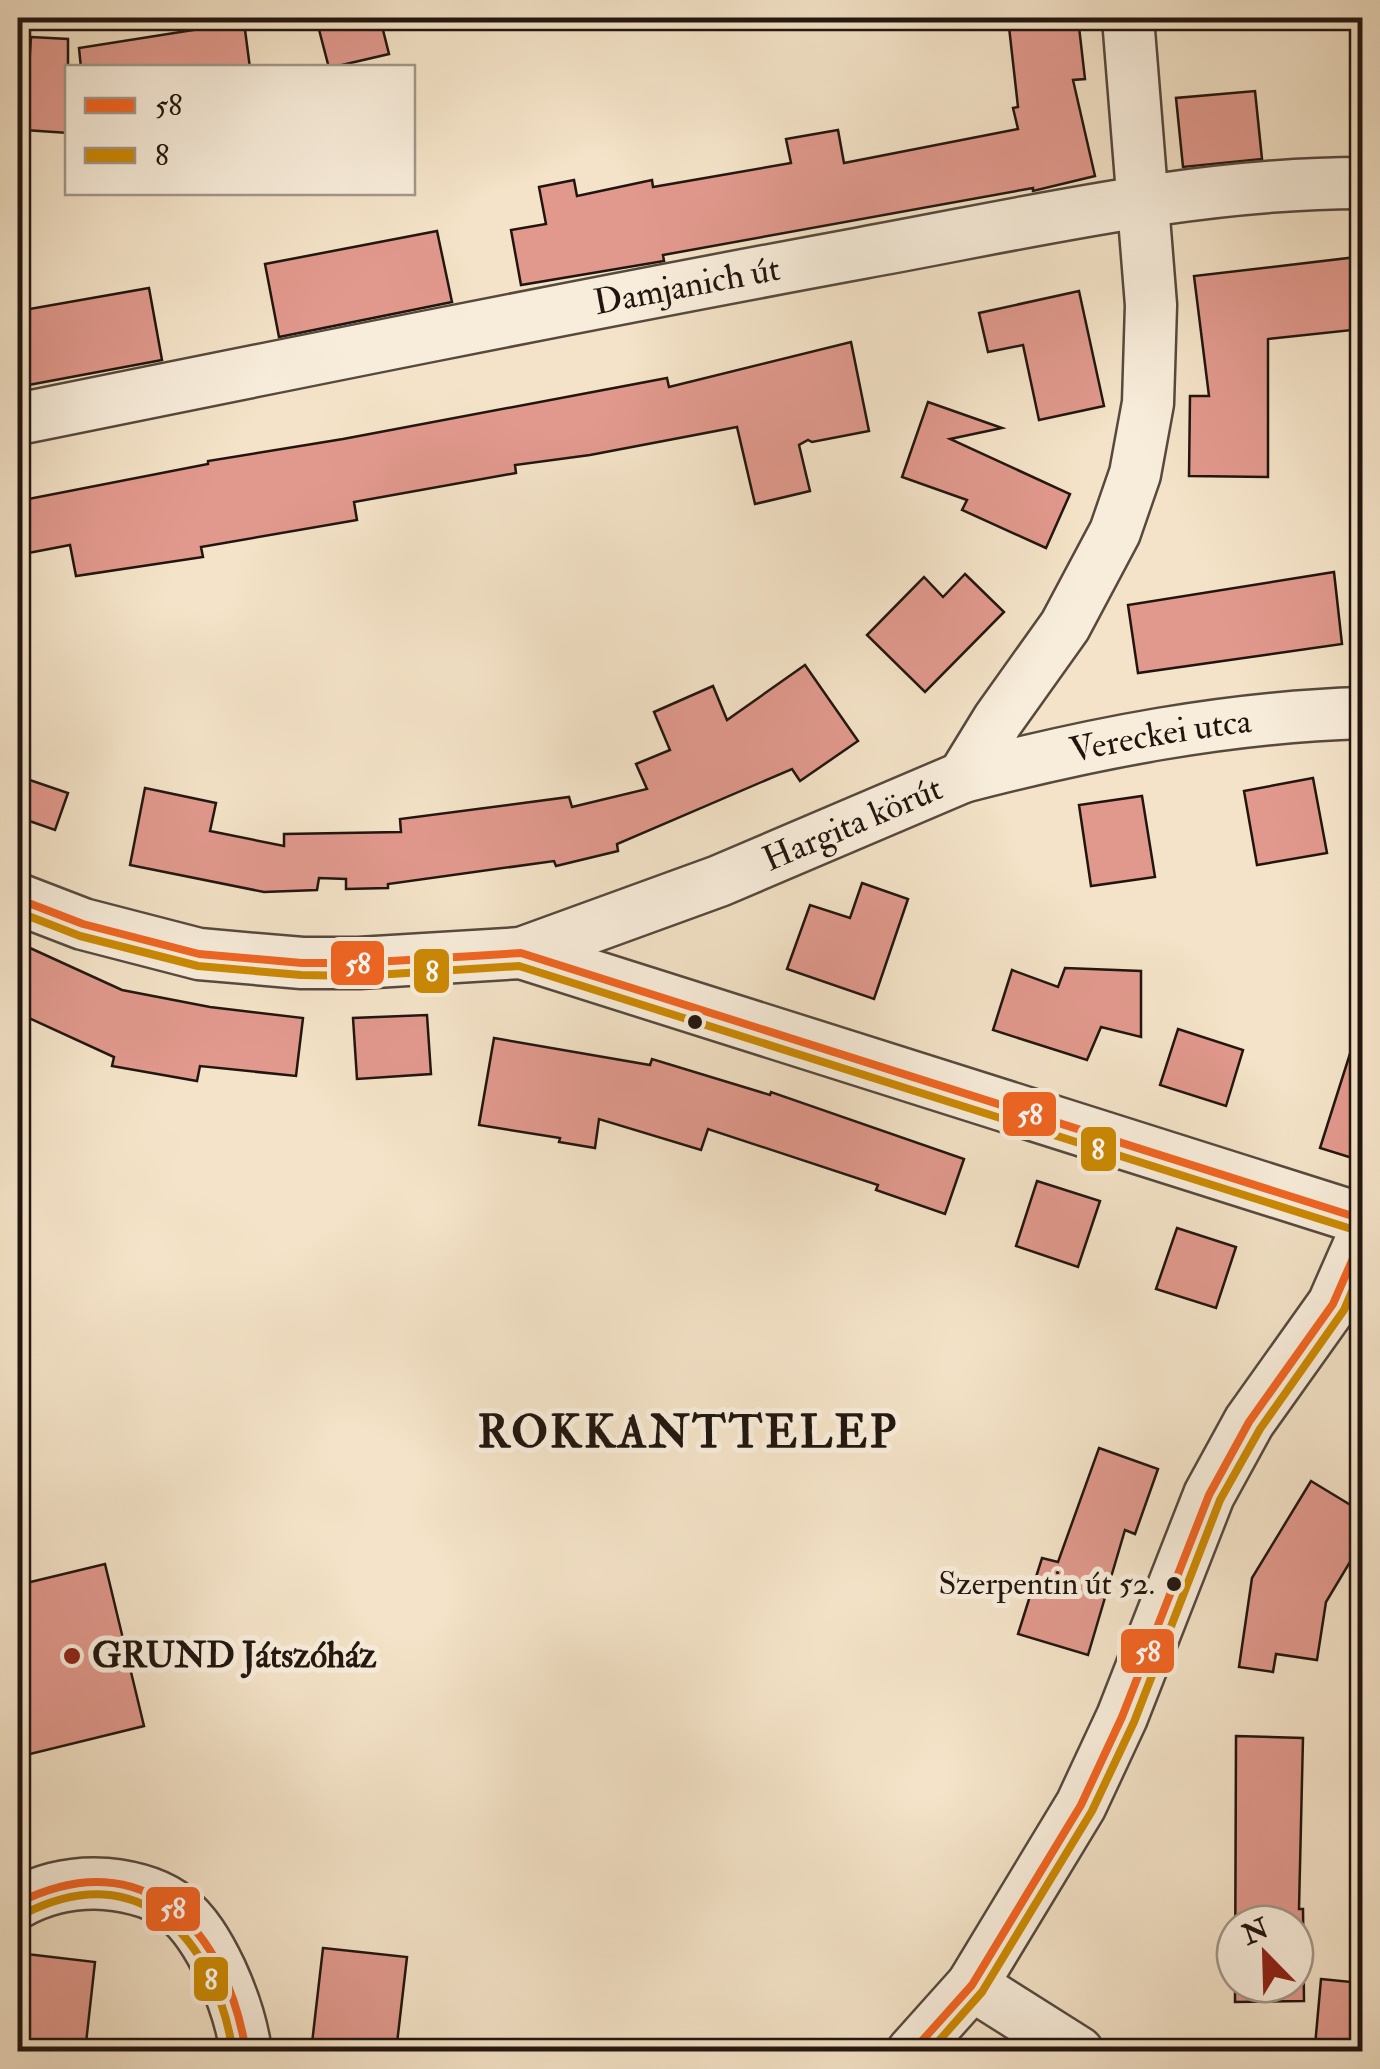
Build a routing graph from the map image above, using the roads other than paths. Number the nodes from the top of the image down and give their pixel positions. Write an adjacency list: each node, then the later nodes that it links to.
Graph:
1 (1128, 18): 3 (street, Hargita körút)
2 (1362, 182): 3 (street, Damjanich út)
3 (1142, 202): 4 (street, Damjanich út); 6 (street, Hargita körút)
4 (18, 419)
5 (1362, 713): 6 (street, Vereckei utca)
6 (964, 777): 8 (street, Hargita körút)
7 (18, 899): 8 (street, Hargita körút)
8 (521, 952): 9 (street)
9 (1362, 1219)
10 (1362, 1238): 12 (street)
11 (18, 1904): 13 (street)
12 (972, 1986): 14 (street); 15 (street)
13 (246, 2052)
14 (912, 2052)
15 (1078, 2052)

